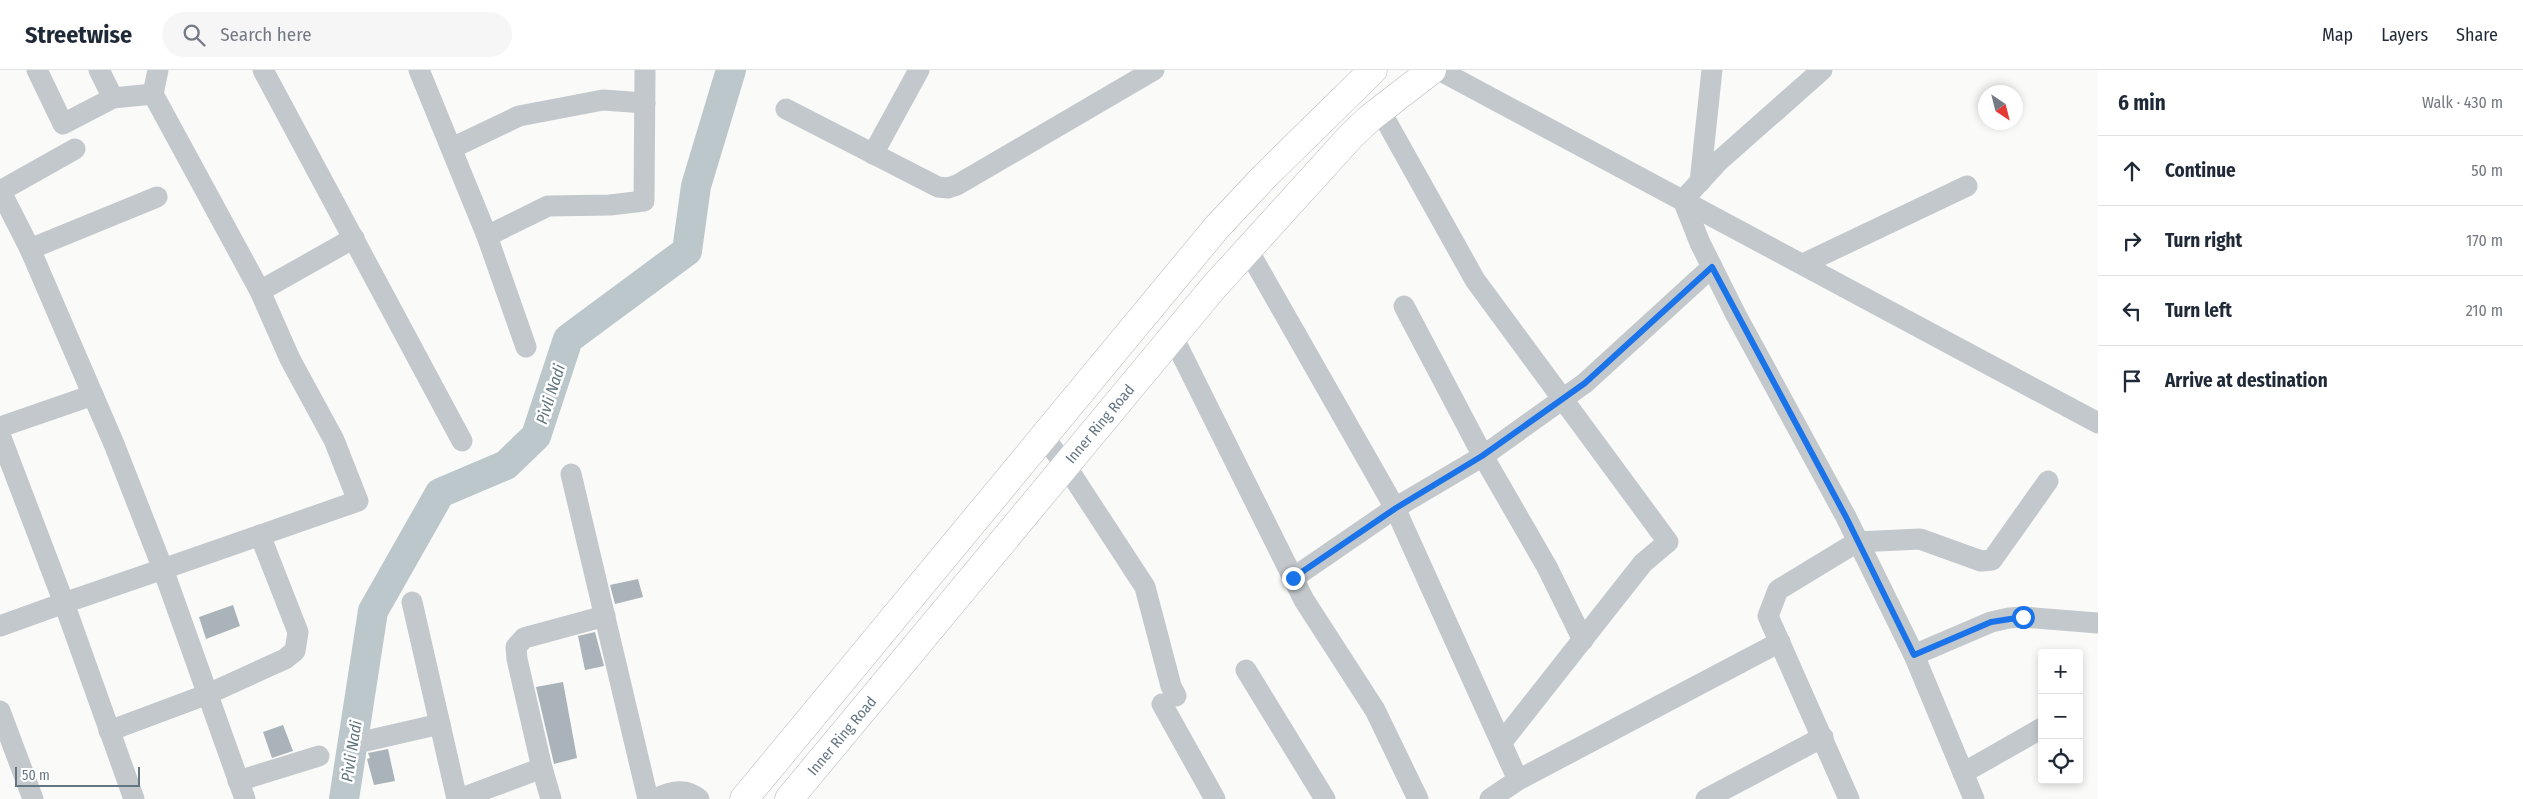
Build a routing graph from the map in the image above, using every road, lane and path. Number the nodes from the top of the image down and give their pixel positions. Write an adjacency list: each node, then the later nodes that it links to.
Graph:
1 (37, 70): 15 (street)
2 (99, 70): 15 (street)
3 (158, 70): 14 (street)
4 (263, 70): 28 (street)
5 (419, 70): 19 (street)
6 (644, 70): 16 (street)
7 (919, 70): 21 (street)
8 (1154, 70): 21 (street)
9 (1373, 70): 42 (highway)
10 (1432, 70): 18 (highway, Inner Ring Road)
11 (1439, 70): 26 (street)
12 (1712, 70): 22 (street)
13 (1822, 70): 22 (street)
14 (153, 94): 15 (street); 33 (street)
15 (113, 98)
16 (645, 103): 19 (street); 27 (street)
17 (786, 109): 21 (street)
18 (1380, 110): 30 (highway, Inner Ring Road); 38 (street)
19 (452, 148): 27 (street)
20 (75, 149): 24 (street)
21 (873, 154)
22 (1700, 182): 26 (street)
23 (1967, 186): 31 (street)
24 (1, 190): 29 (street)
25 (157, 197): 29 (street)
26 (1683, 200): 31 (street); 32 (street)
27 (487, 236): 36 (street)
28 (354, 238): 33 (street); 43 (street)
29 (30, 249): 37 (street)
30 (1248, 250): 35 (highway, Inner Ring Road); 48 (street)
31 (1803, 264): 39 (street)
32 (1712, 267): 38 (street); 50 (street)
33 (260, 291): 49 (street)
34 (1404, 306): 44 (street)
35 (1172, 337): 45 (highway, Inner Ring Road); 52 (street)
36 (526, 347)
37 (92, 395): 40 (street); 51 (street)
38 (1561, 399): 44 (street); 58 (street)
39 (2098, 423)
40 (0, 427)
41 (0, 435): 54 (street)
42 (1044, 437): 45 (street); 82 (highway)
43 (462, 441)
44 (1482, 456): 48 (street); 58 (street)
45 (1066, 466): 83 (highway, Inner Ring Road); 84 (street)
46 (571, 474): 55 (street)
47 (2048, 481): 50 (street)
48 (1396, 508): 52 (street); 69 (street)
49 (260, 535): 51 (street); 62 (street)
50 (1857, 542): 59 (street); 60 (street)
51 (163, 568): 54 (street); 62 (street)
52 (1293, 578): 86 (street)
53 (412, 602): 64 (street)
54 (64, 603): 57 (street); 66 (street)
55 (605, 616): 71 (street); 79 (street)
56 (2098, 623): 60 (street)
57 (1, 624)
58 (1582, 640): 69 (street)
59 (1780, 642): 67 (street); 73 (street)
60 (1914, 655): 72 (street)
61 (1246, 670): 85 (street)
62 (208, 694): 66 (street); 74 (street)
63 (0, 711): 75 (street)
64 (440, 724): 68 (street); 77 (street)
65 (2038, 730): 72 (street)
66 (109, 731): 76 (street)
67 (1823, 736): 88 (street); 89 (street)
68 (366, 741)
69 (1502, 742): 73 (street)
70 (319, 756): 74 (street)
71 (542, 768): 77 (street); 78 (street)
72 (1963, 773): 90 (street)
73 (1518, 780): 87 (street)
74 (241, 790)
75 (34, 799)
76 (134, 799)
77 (458, 799)
78 (550, 799)
79 (648, 799)
80 (655, 799): 81 (street)
81 (699, 799)
82 (744, 799)
83 (790, 799)
84 (1215, 799)
85 (1325, 799)
86 (1418, 799)
87 (1490, 799)
88 (1706, 799)
89 (1849, 799)
90 (1974, 799)

